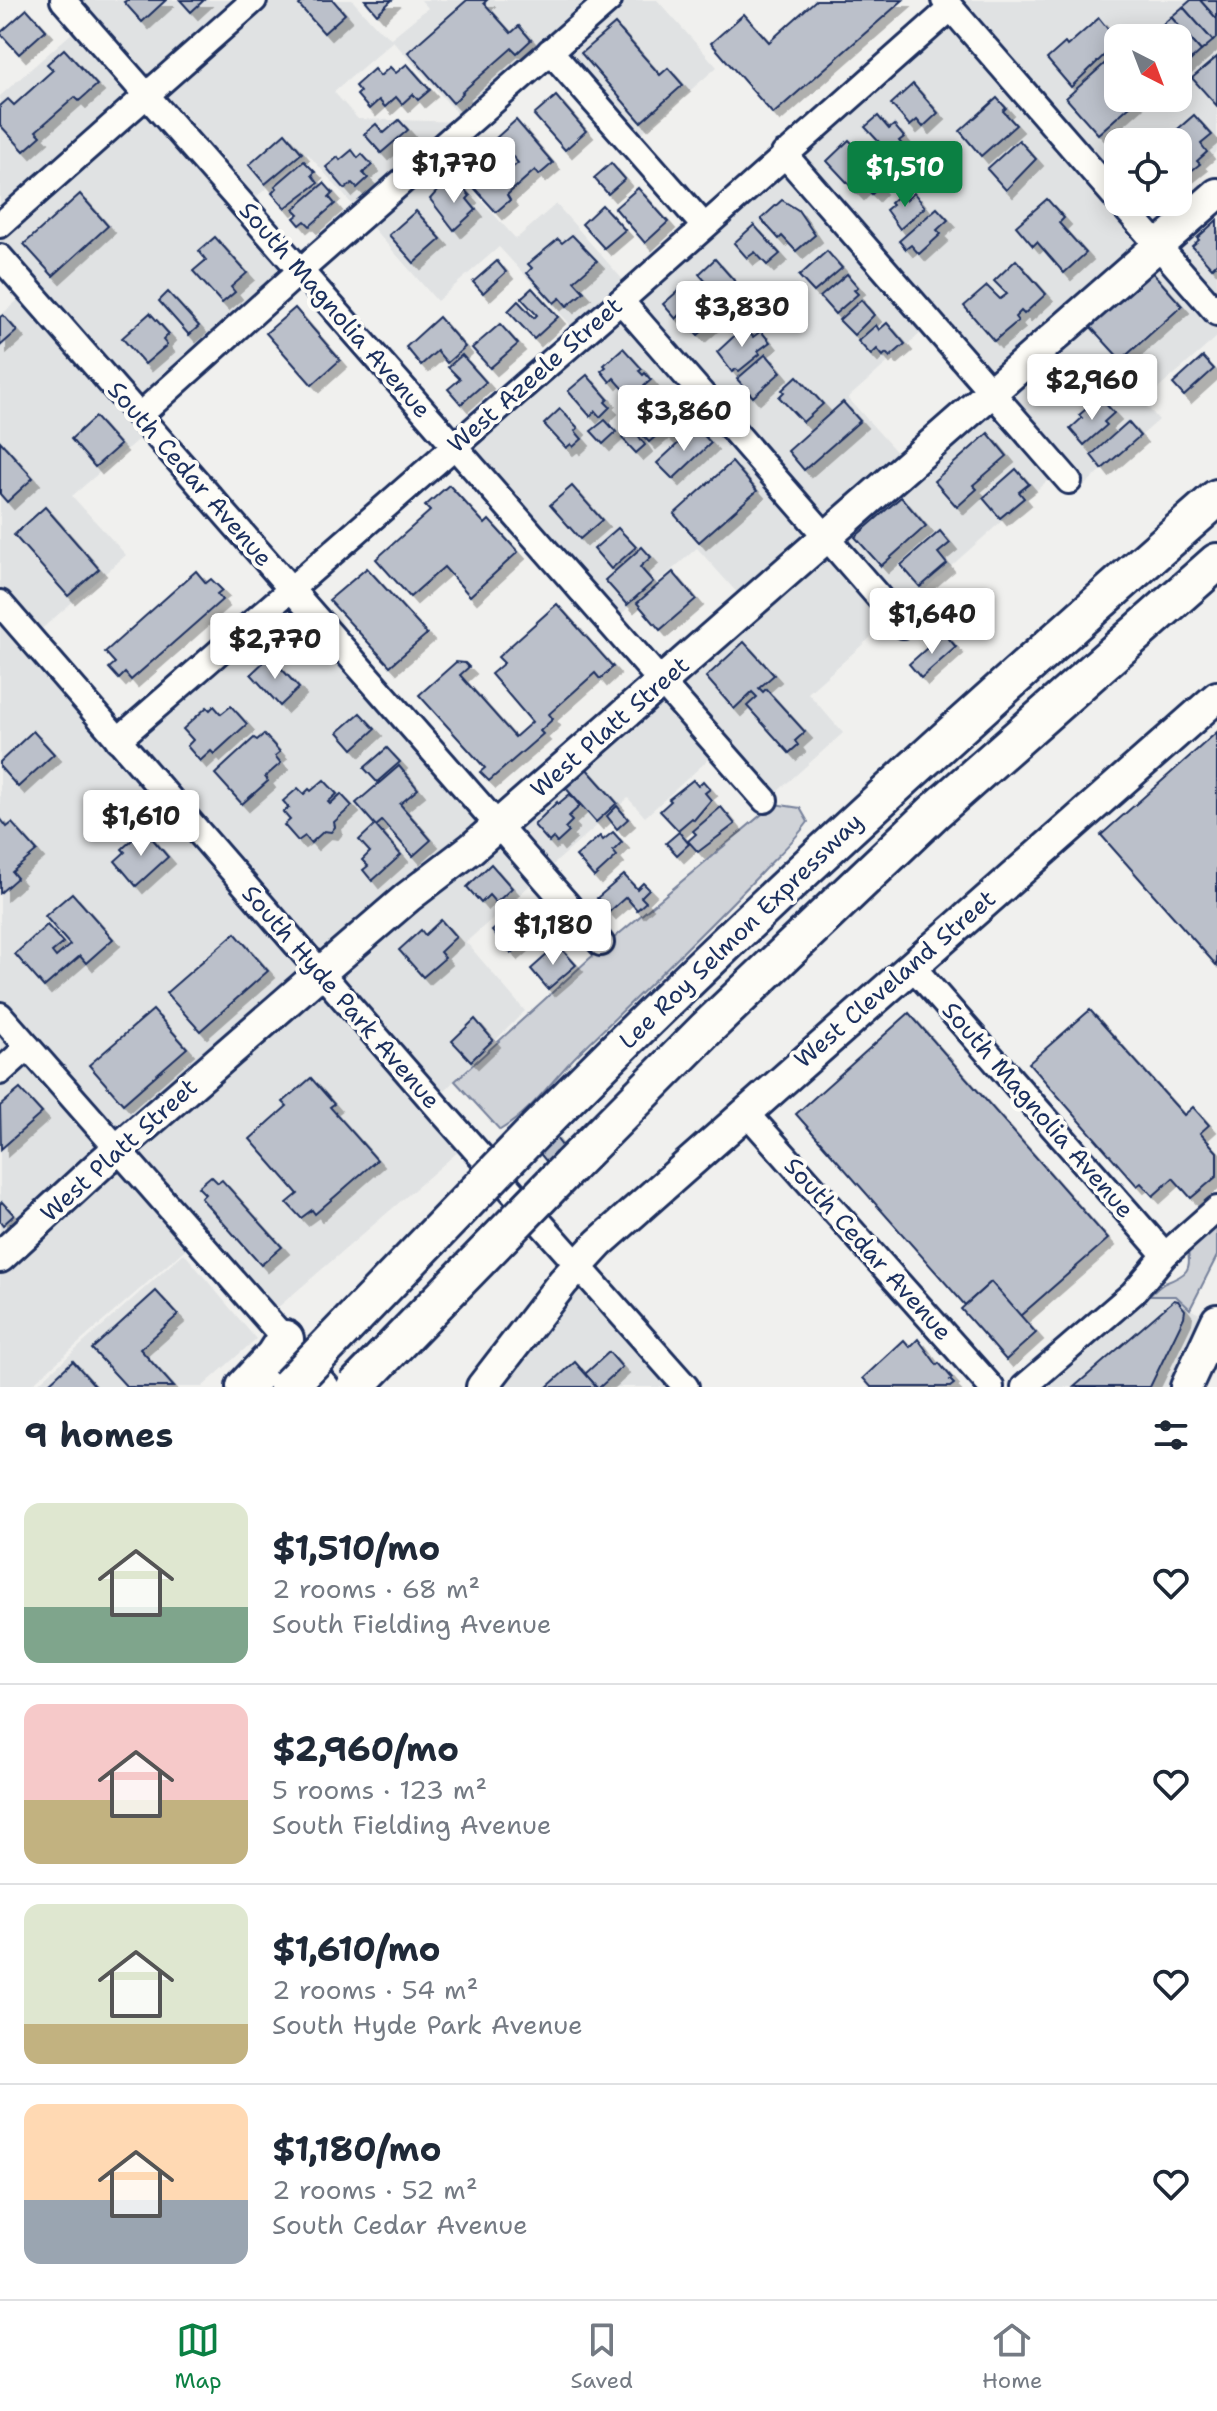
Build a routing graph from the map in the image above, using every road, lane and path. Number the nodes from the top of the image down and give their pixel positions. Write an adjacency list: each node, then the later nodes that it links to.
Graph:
1 (63, 0): 6 (street, South Magnolia Avenue)
2 (254, 0): 6 (street)
3 (609, 0): 5 (street)
4 (947, 4): 7 (street, West Azeele Street); 8 (street)
5 (550, 51): 12 (street); 15 (street)
6 (147, 96): 11 (street); 15 (street, South Magnolia Avenue)
7 (784, 154): 12 (street, West Azeele Street); 18 (street)
8 (1104, 184)
9 (1217, 194): 13 (main road, West Platt Street)
10 (1132, 216): 13 (street)
11 (0, 225)
12 (704, 226): 16 (street, West Azeele Street)
13 (1158, 246): 17 (street); 18 (main road, West Platt Street)
14 (0, 257): 19 (street, South Cedar Avenue)
15 (300, 271): 19 (street); 20 (street, South Magnolia Avenue)
16 (621, 301): 20 (street, West Azeele Street); 23 (street)
17 (1217, 313)
18 (991, 392): 21 (street); 23 (main road, West Platt Street)
19 (139, 416): 25 (street, South Cedar Avenue)
20 (455, 446): 25 (street, West Azeele Street); 28 (street, South Magnolia Avenue)
21 (1069, 481)
22 (1217, 498): 48 (highway, Lee Roy Selmon Expressway, bridge)
23 (827, 536): 27 (street); 28 (main road, West Platt Street)
24 (1217, 562): 50 (highway, Lee Roy Selmon Expressway, bridge)
25 (292, 590): 30 (street, West Azeele Street); 32 (street, South Cedar Avenue)
26 (0, 603): 30 (street, South Hyde Park Avenue)
27 (903, 625)
28 (661, 683): 31 (street, South Magnolia Avenue); 32 (main road, West Platt Street)
29 (1217, 697): 34 (main road, West Cleveland Street)
30 (118, 740): 35 (street, South Hyde Park Avenue)
31 (765, 800)
32 (497, 826): 33 (street, South Cedar Avenue); 35 (main road, West Platt Street)
33 (601, 943)
34 (911, 965): 39 (main road, West Cleveland Street); 42 (street, South Magnolia Avenue)
35 (321, 972): 40 (main road, West Platt Street); 44 (street, South Hyde Park Avenue)
36 (0, 1015): 37 (street)
37 (28, 1047): 38 (street); 40 (street)
38 (0, 1072)
39 (745, 1111): 44 (main road, West Cleveland Street); 53 (street, South Cedar Avenue)
40 (118, 1149): 43 (main road, West Platt Street); 46 (street)
41 (1217, 1209): 42 (street)
42 (1165, 1255): 54 (street)
43 (0, 1257)
44 (577, 1265): 51 (main road, West Cleveland Street); 52 (street, South Hyde Park Avenue)
45 (1217, 1320): 55 (main road)
46 (285, 1339): 47 (highway); 49 (street)
47 (245, 1387)
48 (288, 1387)
49 (327, 1387)
50 (355, 1387)
51 (482, 1387)
52 (686, 1387)
53 (991, 1387)
54 (1024, 1387)
55 (1186, 1387)

